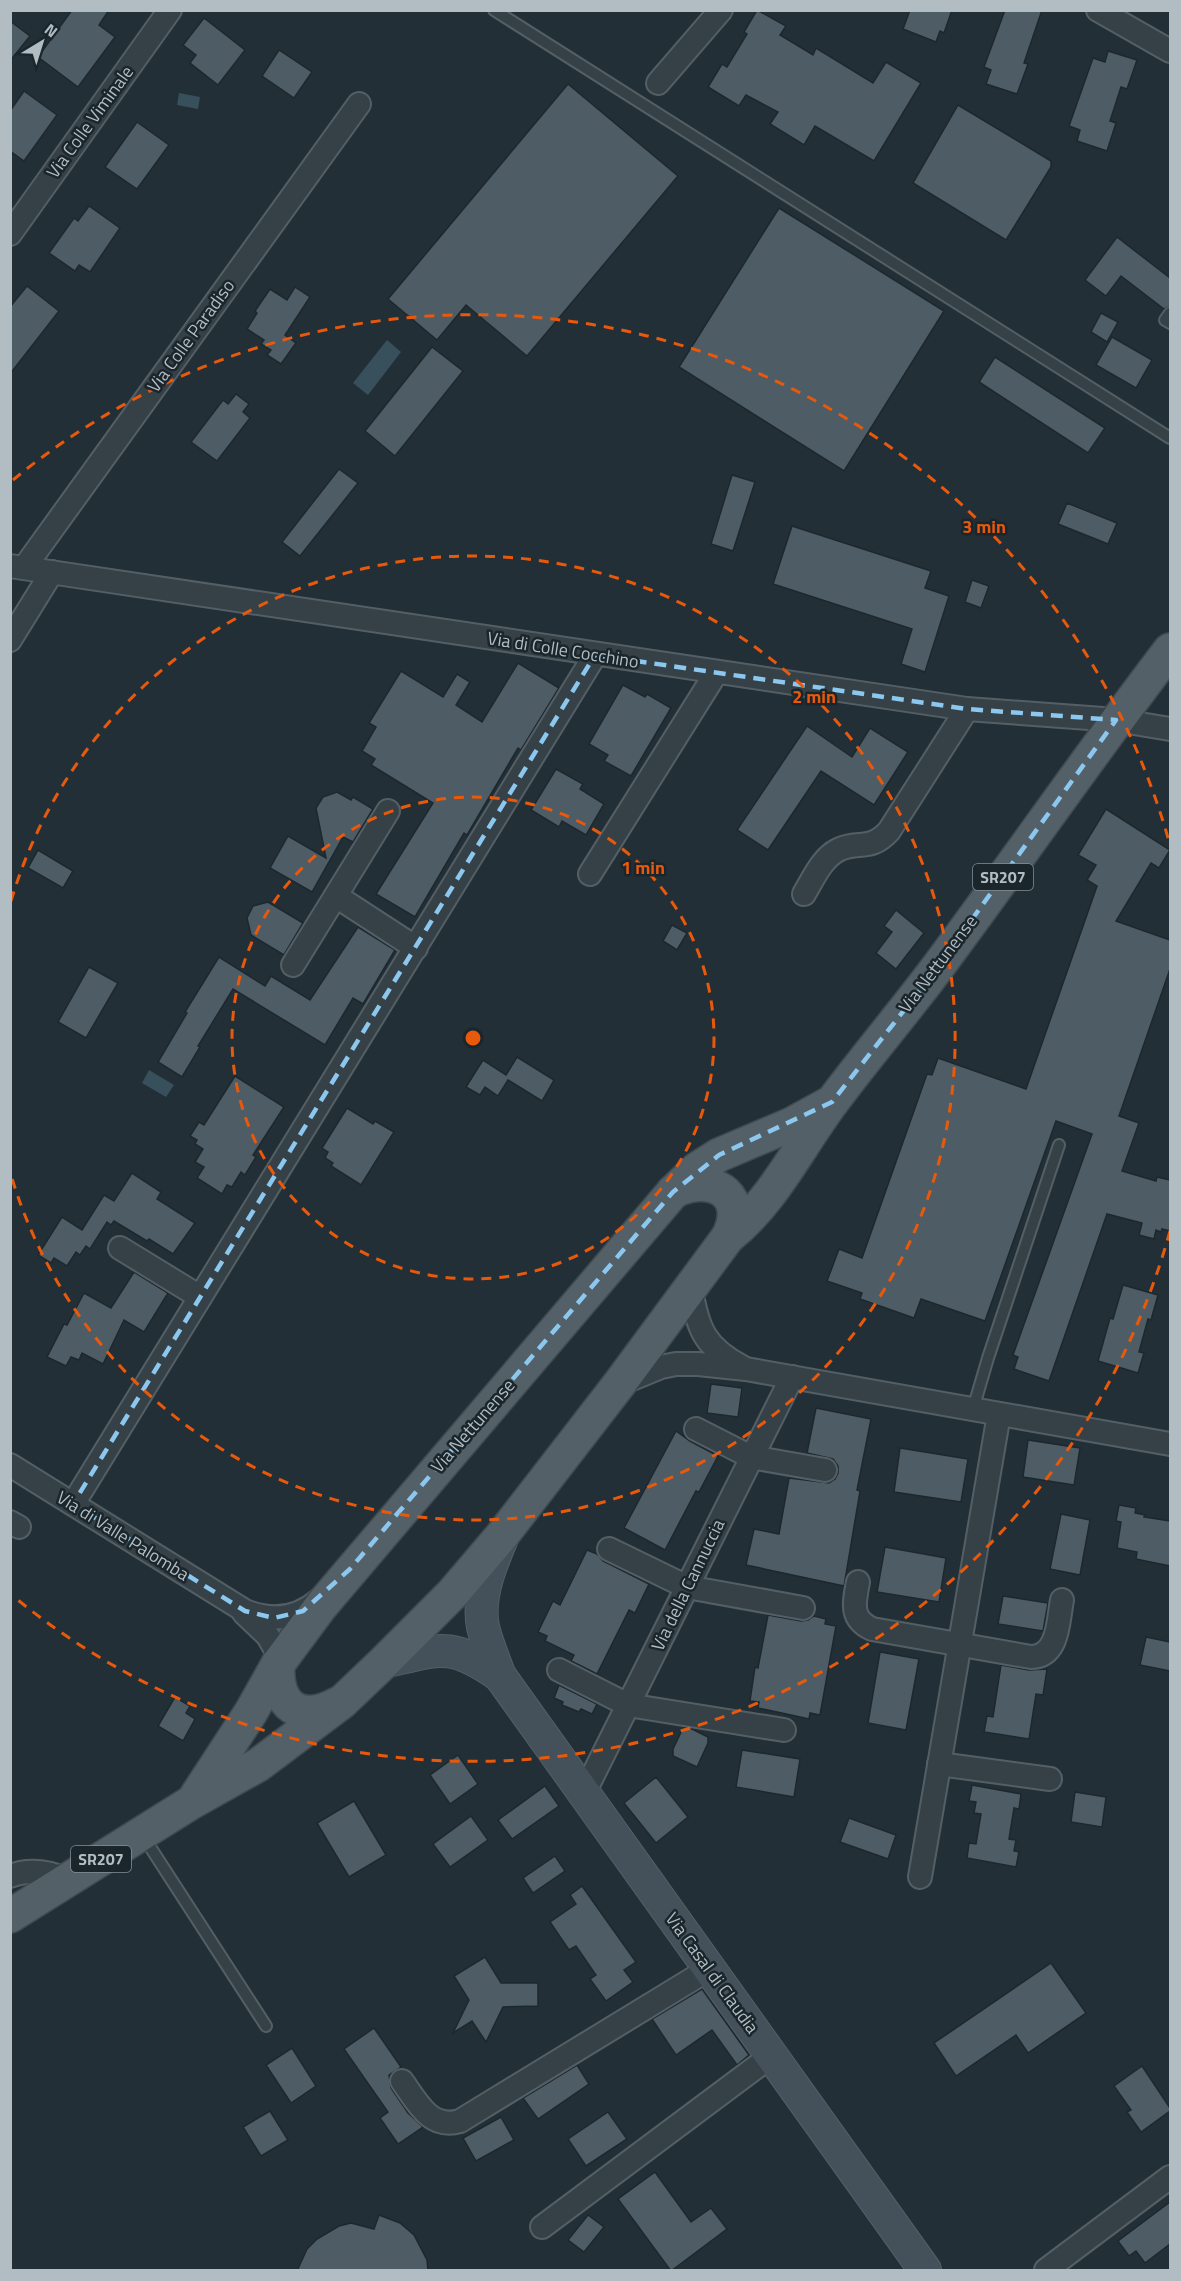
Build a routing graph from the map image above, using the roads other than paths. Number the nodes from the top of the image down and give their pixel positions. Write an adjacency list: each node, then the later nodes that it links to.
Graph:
1 (170, 10): 8 (street, Via Colle Viminale)
2 (494, 10): 11 (lane)
3 (721, 10): 6 (street)
4 (1098, 10): 5 (street)
5 (1170, 51)
6 (658, 83)
7 (358, 104): 12 (street, Via Colle Paradiso)
8 (10, 234)
9 (1170, 313): 10 (lane)
10 (1170, 323)
11 (1170, 438)
12 (17, 567): 13 (street, Via di Colle Cocchino)
13 (52, 572): 14 (street); 16 (street, Via di Colle Cocchino)
14 (10, 640)
15 (1170, 650): 19 (main road, Via Nettunense / SR207)
16 (595, 655): 17 (street, Via di Colle Cocchino); 25 (street)
17 (716, 673): 18 (street, Via di Colle Cocchino); 22 (street)
18 (967, 709): 19 (street, Via di Colle Cocchino); 23 (street)
19 (1116, 720): 20 (street, Via di Colle Cocchino); 27 (main road, Via Nettunense / SR207)
20 (1170, 729)
21 (388, 811): 24 (street)
22 (590, 874)
23 (804, 894)
24 (336, 896): 25 (street); 26 (street)
25 (416, 948): 33 (street)
26 (293, 965)
27 (832, 1102): 29 (main road, Via Nettunense / SR207); 30 (main road, Via Nettunense / SR207)
28 (1059, 1145): 37 (lane)
29 (673, 1192): 30 (main road, Via Nettunense); 47 (main road, Via Nettunense)
30 (728, 1237): 32 (main road, Via Nettunense)
31 (120, 1248): 33 (street)
32 (691, 1290): 34 (street); 36 (main road, Via Nettunense)
33 (200, 1297): 44 (street)
34 (746, 1369): 35 (street); 36 (street)
35 (792, 1377): 37 (street); 41 (street, Via della Cannuccia)
36 (620, 1383): 45 (main road, Via Nettunense)
37 (973, 1409): 38 (street)
38 (999, 1414): 40 (street); 53 (street)
39 (696, 1430): 41 (street)
40 (1170, 1444)
41 (751, 1457): 43 (street); 49 (street, Via della Cannuccia)
42 (10, 1466): 44 (street, Via di Valle Palomba)
43 (825, 1470)
44 (73, 1504): 51 (street, Via di Valle Palomba)
45 (504, 1533): 55 (main road, Via Nettunense); 57 (street, Via Casal di Claudia)
46 (609, 1549): 49 (street)
47 (350, 1569): 51 (street, Via di Valle Palomba); 54 (main road, Via Nettunense)
48 (858, 1582): 53 (street)
49 (687, 1587): 52 (street); 59 (street, Via della Cannuccia)
50 (1062, 1600): 53 (street)
51 (236, 1606): 54 (street, Via di Valle Palomba)
52 (802, 1608)
53 (959, 1644): 61 (street)
54 (279, 1662): 58 (main road, Via Nettunense); 64 (main road, Via Nettunense / SR207)
55 (384, 1662): 57 (street, Via Casal di Claudia); 58 (main road, Via Nettunense)
56 (559, 1670): 59 (street)
57 (500, 1676): 63 (street, Via Casal di Claudia)
58 (342, 1702): 64 (main road, Via Nettunense / SR207)
59 (628, 1706): 60 (street); 63 (street, Via della Cannuccia)
60 (784, 1730)
61 (939, 1764): 62 (street); 67 (street)
62 (1050, 1779)
63 (584, 1794): 70 (street, Via Casal di Claudia)
64 (192, 1802): 65 (main road, Via Nettunense / SR207)
65 (142, 1833): 68 (main road, Via Nettunense / SR207); 71 (lane)
66 (10, 1876): 68 (street)
67 (920, 1877)
68 (68, 1880): 69 (main road, Via Nettunense / SR207)
69 (10, 1917)
70 (709, 1969): 72 (street, Via Casal di Claudia); 73 (street)
71 (266, 2026)
72 (771, 2056): 75 (street); 76 (street, Via Casal di Claudia)
73 (402, 2081)
74 (1170, 2177): 77 (street)
75 (542, 2227)
76 (924, 2271)
77 (1046, 2271)

